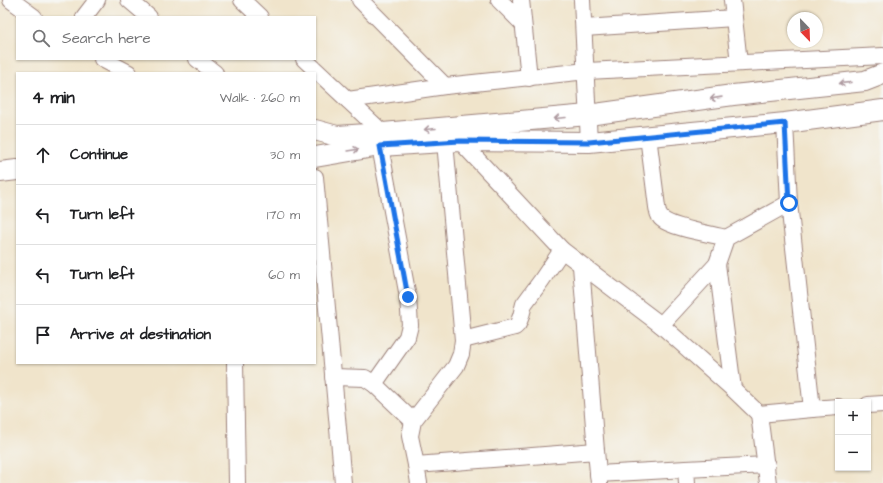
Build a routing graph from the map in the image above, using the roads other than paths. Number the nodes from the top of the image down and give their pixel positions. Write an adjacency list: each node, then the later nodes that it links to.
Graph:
1 (11, 0): 10 (street)
2 (97, 0): 11 (street)
3 (130, 0): 12 (street)
4 (242, 0): 13 (street)
5 (360, 0): 27 (street)
6 (499, 0): 15 (street)
7 (521, 0): 15 (street)
8 (582, 0): 16 (street)
9 (732, 0): 14 (street)
10 (33, 16)
11 (85, 16)
12 (148, 16)
13 (259, 16)
14 (734, 18): 16 (street); 21 (street)
15 (523, 24): 26 (street)
16 (584, 28): 22 (street)
17 (883, 56): 21 (street)
18 (104, 60): 23 (street)
19 (198, 60): 24 (street)
20 (305, 60): 28 (street)
21 (739, 63): 22 (street)
22 (587, 71): 26 (street); 30 (street)
23 (126, 72)
24 (214, 72)
25 (883, 74): 30 (main road, one-way to 30)
26 (529, 78): 27 (street)
27 (445, 86): 28 (street)
28 (348, 100): 34 (street)
29 (883, 110): 31 (main road)
30 (588, 116): 34 (main road, one-way to 34); 36 (street)
31 (785, 123): 33 (main road); 41 (street)
32 (316, 130): 34 (main road)
33 (648, 136): 36 (main road); 42 (street)
34 (381, 140): 35 (main road); 37 (main road, one-way to 34); 50 (street)
35 (452, 142): 36 (main road); 43 (street); 47 (street)
36 (589, 142)
37 (316, 157)
38 (16, 170): 39 (main road)
39 (0, 172)
40 (316, 188): 49 (street)
41 (789, 203): 42 (street); 55 (street)
42 (726, 238): 44 (street)
43 (562, 250): 45 (street); 47 (street)
44 (717, 264): 46 (street); 51 (street)
45 (581, 266): 46 (street); 58 (street)
46 (661, 325): 51 (street)
47 (463, 340): 57 (street)
48 (235, 364): 63 (street)
49 (333, 377): 50 (street); 64 (street)
50 (374, 384): 57 (street)
51 (733, 389): 56 (street)
52 (883, 404): 53 (street)
53 (871, 405)
54 (835, 407): 55 (street)
55 (812, 409): 56 (street)
56 (759, 414): 60 (street)
57 (413, 421): 59 (street)
58 (596, 451): 59 (street); 62 (street)
59 (416, 465): 65 (street)
60 (767, 465): 61 (street); 66 (street)
61 (686, 476): 62 (street)
62 (599, 479)
63 (237, 483)
64 (343, 483)
65 (418, 483)
66 (768, 483)

